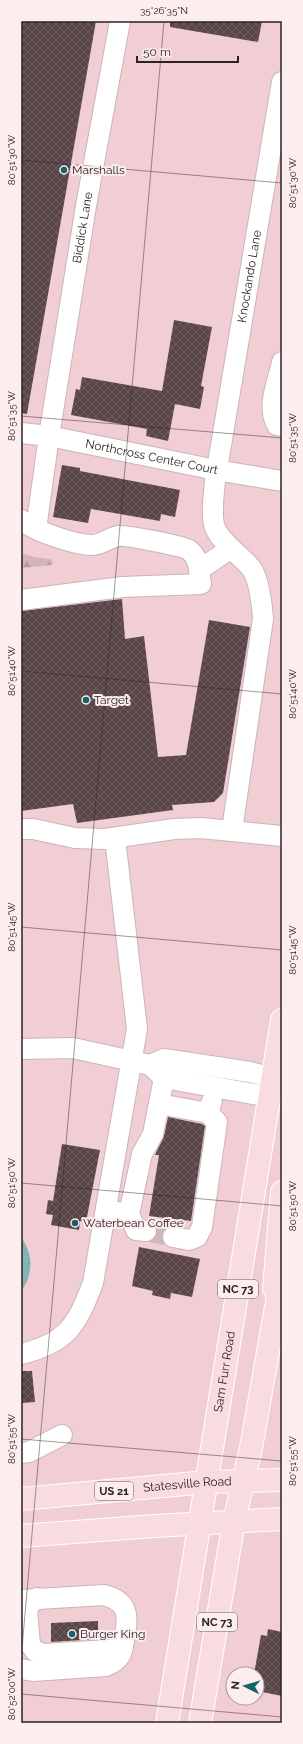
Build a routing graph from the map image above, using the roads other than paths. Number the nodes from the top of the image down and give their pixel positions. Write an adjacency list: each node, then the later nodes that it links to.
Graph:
1 (120, 21): 6 (lane, Biddick Lane)
2 (282, 82): 7 (lane, Knockando Lane)
3 (282, 362): 4 (lane)
4 (282, 426)
5 (21, 433): 6 (lane, Northcross Center Court)
6 (49, 436): 7 (lane, Northcross Center Court); 9 (lane, Biddick Lane)
7 (216, 470): 8 (lane, Northcross Center Court); 10 (lane, Knockando Lane)
8 (282, 481)
9 (28, 524): 11 (lane)
10 (230, 549): 11 (lane); 14 (lane, Knockando Lane)
11 (199, 570): 12 (lane)
12 (21, 600)
13 (21, 829): 16 (lane)
14 (232, 830): 15 (lane); 16 (lane)
15 (282, 836)
16 (115, 838): 19 (lane)
17 (282, 1020): 21 (main road, Sam Furr Road / NC 73)
18 (21, 1049): 19 (lane)
19 (149, 1068): 20 (lane); 21 (lane); 22 (lane); 24 (lane)
20 (216, 1087): 21 (lane); 23 (lane)
21 (275, 1089): 38 (main road, Sam Furr Road / NC 73)
22 (159, 1104): 23 (lane); 25 (lane)
23 (208, 1113): 30 (lane)
24 (116, 1150): 25 (lane); 27 (lane)
25 (142, 1154): 28 (lane)
26 (282, 1192): 32 (main road)
27 (106, 1210): 28 (lane); 33 (lane)
28 (130, 1214): 29 (lane)
29 (146, 1231)
30 (173, 1237)
31 (282, 1273): 32 (main road, NC 73)
32 (271, 1330): 37 (main road, NC 73)
33 (21, 1354)
34 (62, 1435): 35 (lane)
35 (21, 1453)
36 (282, 1480): 37 (main road, Statesville Road / US 21)
37 (243, 1481): 38 (main road, Statesville Road / US 21); 41 (main road, NC 73)
38 (207, 1482): 39 (main road, Statesville Road / US 21); 42 (main road, Sam Furr Road / NC 73)
39 (21, 1499)
40 (282, 1519): 41 (main road)
41 (234, 1521): 42 (main road); 48 (main road, NC 73)
42 (200, 1524): 43 (main road); 47 (main road, Sam Furr Road / NC 73)
43 (21, 1536)
44 (29, 1599): 45 (lane); 45 (lane)
45 (124, 1639): 46 (lane)
46 (21, 1669)
47 (166, 1723)
48 (200, 1723)

